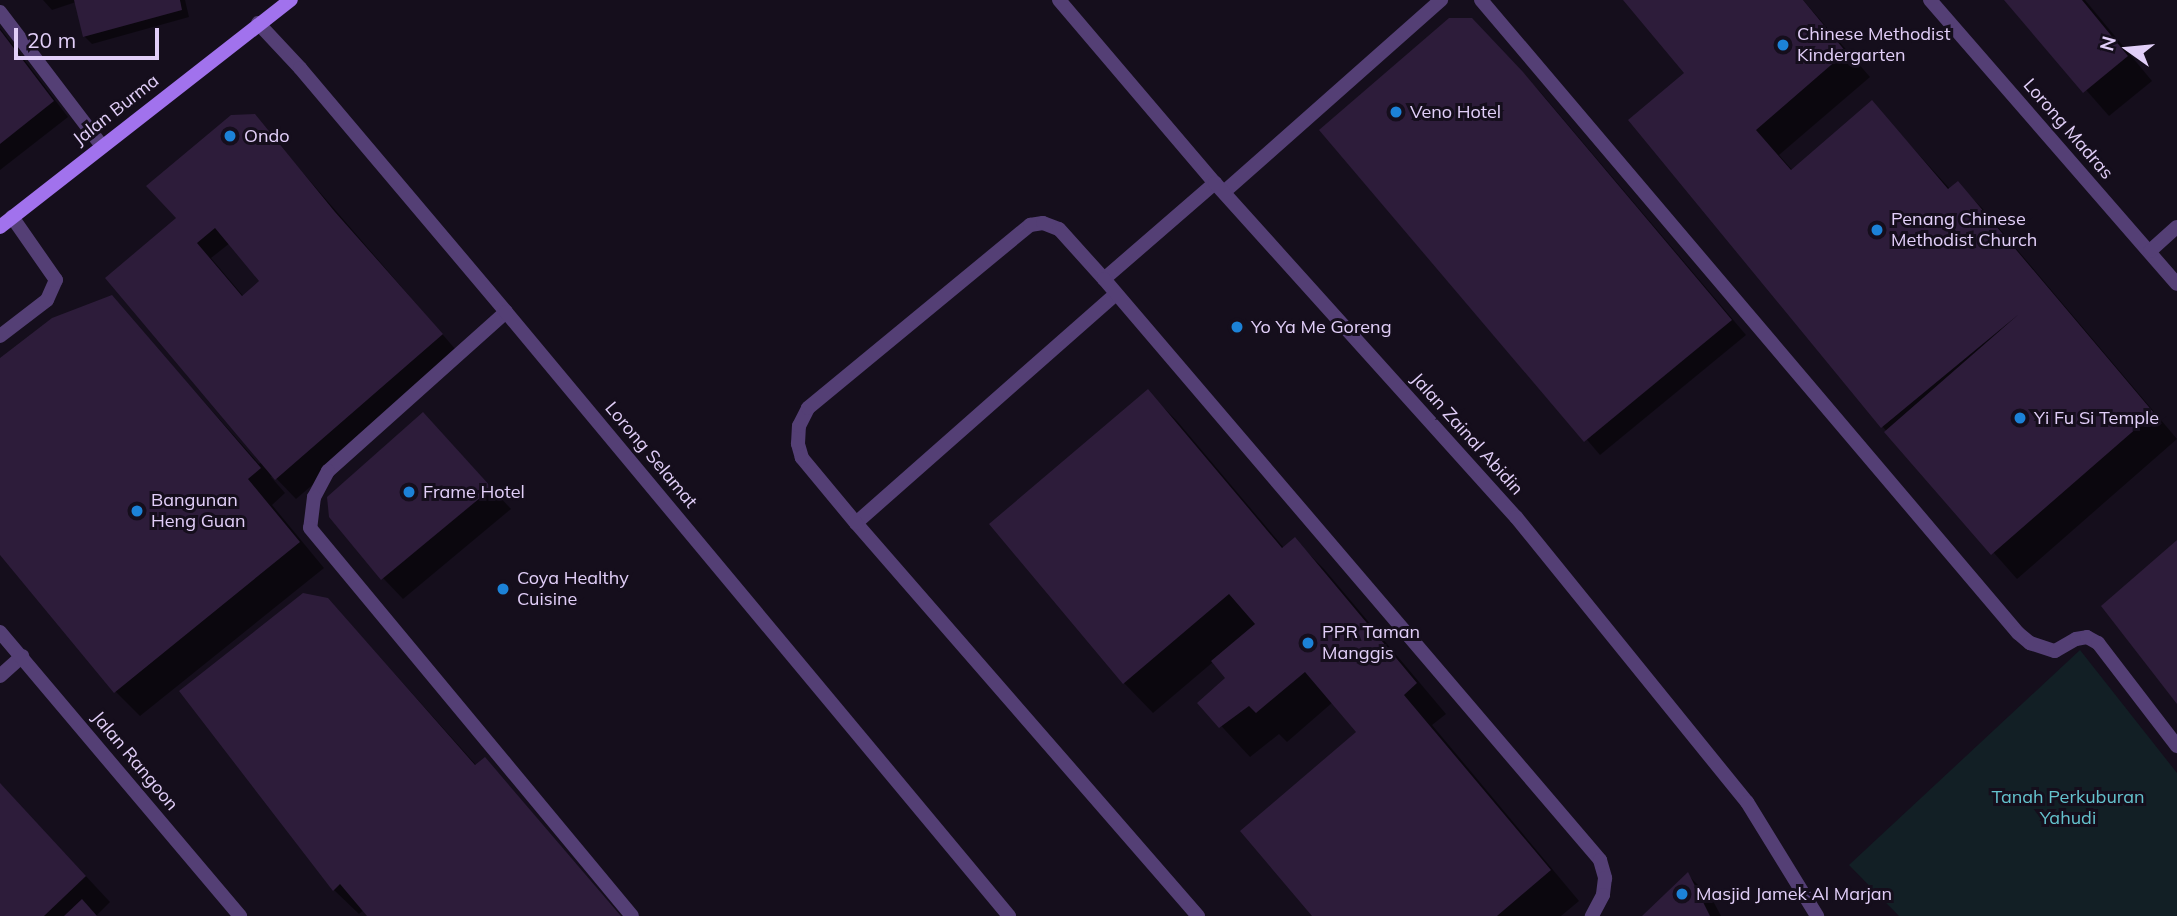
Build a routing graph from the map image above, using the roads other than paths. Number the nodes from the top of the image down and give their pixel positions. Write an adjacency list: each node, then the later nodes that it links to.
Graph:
1 (290, 0): 7 (main road, Jalan Burma)
2 (1059, 0): 9 (street, Jalan Zainal Abidin)
3 (1441, 0): 9 (street)
4 (1481, 0): 23 (street)
5 (1930, 0): 13 (street, Lorong Madras)
6 (0, 12): 8 (street)
7 (258, 23): 8 (main road, Jalan Burma); 17 (street, Lorong Selamat)
8 (102, 146): 10 (main road, Jalan Burma)
9 (1219, 188): 14 (street); 29 (street, Jalan Zainal Abidin)
10 (12, 217): 11 (main road, Jalan Burma); 18 (street)
11 (0, 227)
12 (2177, 227): 13 (street)
13 (2150, 251): 15 (street, Lorong Madras)
14 (1104, 279): 16 (street); 19 (street)
15 (2177, 284)
16 (1116, 294): 19 (street); 28 (street)
17 (506, 312): 25 (street); 26 (street, Lorong Selamat)
18 (0, 335)
19 (856, 523): 27 (street)
20 (0, 632): 21 (street, Jalan Rangoon)
21 (22, 656): 22 (street); 24 (street, Jalan Rangoon)
22 (0, 676)
23 (2177, 746)
24 (240, 916)
25 (632, 916)
26 (1009, 916)
27 (1198, 916)
28 (1592, 916)
29 (1817, 916)

